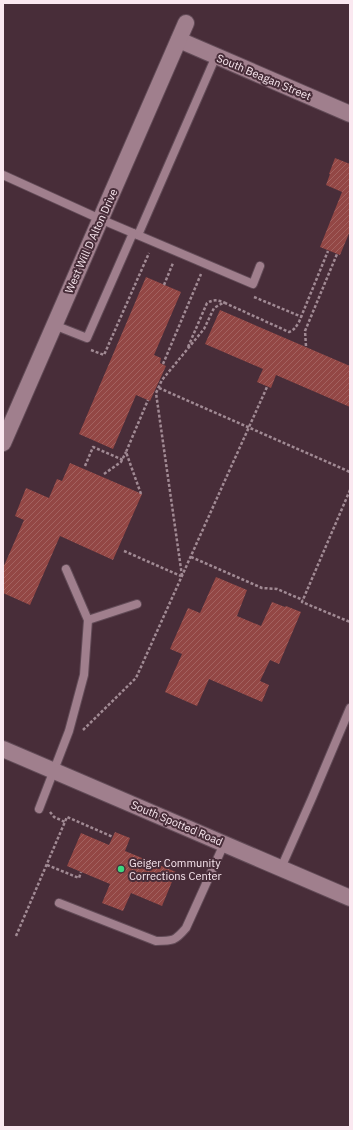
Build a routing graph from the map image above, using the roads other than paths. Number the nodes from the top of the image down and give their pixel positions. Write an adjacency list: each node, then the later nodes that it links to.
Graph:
1 (186, 23): 2 (street, West Will D Alton Drive)
2 (179, 40): 3 (street, South Beagan Street); 6 (street, West Will D Alton Drive)
3 (216, 56): 4 (street, South Beagan Street); 7 (lane)
4 (350, 114)
5 (3, 175): 6 (lane)
6 (100, 219): 7 (lane); 9 (street, West Will D Alton Drive)
7 (136, 234): 8 (lane); 9 (lane)
8 (260, 266)
9 (54, 325): 10 (street, West Will D Alton Drive)
10 (7, 423): 11 (street, West Will D Alton Drive)
11 (3, 443)
12 (66, 569): 14 (lane)
13 (137, 604): 14 (lane)
14 (88, 620): 17 (lane)
15 (350, 708): 20 (lane)
16 (3, 749): 17 (street, South Spotted Road)
17 (53, 770): 18 (lane); 19 (street, South Spotted Road)
18 (39, 809)
19 (224, 844): 20 (street, South Spotted Road); 22 (lane)
20 (281, 868): 21 (street, South Spotted Road)
21 (350, 898)
22 (58, 903)

